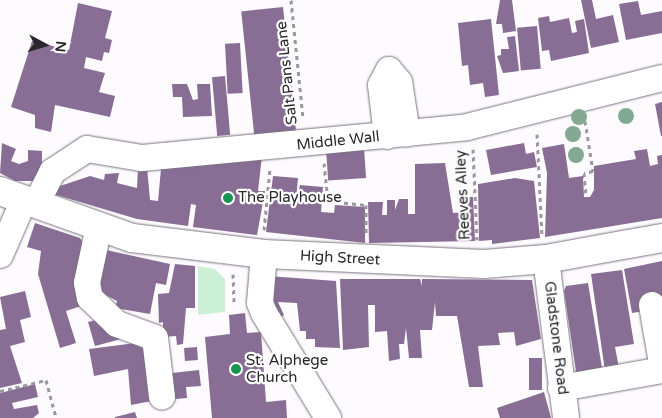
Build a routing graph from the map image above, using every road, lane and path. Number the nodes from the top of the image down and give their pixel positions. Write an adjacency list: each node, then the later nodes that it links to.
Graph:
1 (291, 0): 6 (path, Salt Pans Lane)
2 (662, 78): 3 (street, Middle Wall)
3 (569, 99): 4 (street, Middle Wall); 8 (path)
4 (533, 109): 5 (street, Middle Wall); 16 (path)
5 (470, 126): 6 (street, Middle Wall); 17 (path, Reeves Alley)
6 (316, 143): 7 (street, Middle Wall); 12 (path, Salt Pans Lane)
7 (271, 149): 9 (street, Middle Wall); 13 (path)
8 (586, 197)
9 (20, 198): 10 (main road, High Street); 15 (street, Middle Wall)
10 (99, 226): 14 (main road, High Street); 24 (street)
11 (662, 238): 16 (main road, High Street)
12 (366, 239)
13 (264, 246): 14 (main road, High Street); 17 (main road, High Street); 26 (street)
14 (235, 251): 18 (path)
15 (0, 255)
16 (545, 259): 17 (main road, High Street); 22 (street, Gladstone Road)
17 (477, 264)
18 (235, 305)
19 (652, 305): 20 (street)
20 (662, 363)
21 (662, 370): 22 (street)
22 (561, 388): 27 (street, Gladstone Road)
23 (0, 391): 25 (path)
24 (162, 397)
25 (56, 418)
26 (328, 418)
27 (566, 418)

